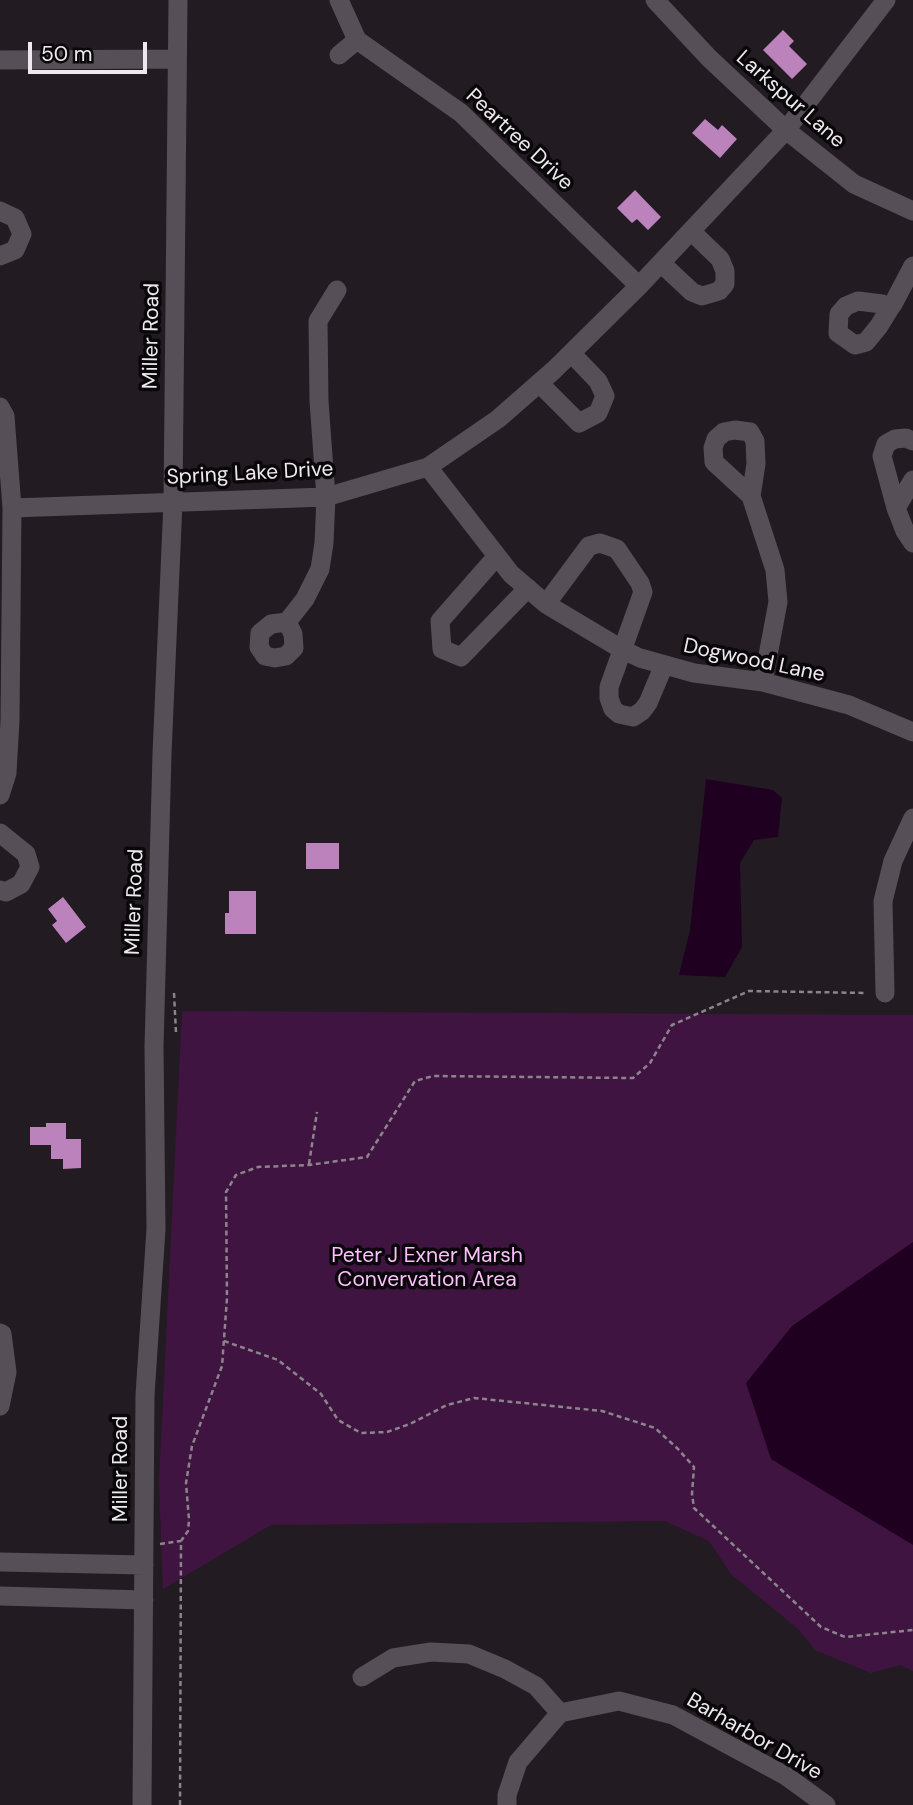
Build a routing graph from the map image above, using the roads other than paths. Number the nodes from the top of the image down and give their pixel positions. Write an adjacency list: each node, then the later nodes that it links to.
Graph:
1 (178, 0): 7 (street, Miller Road)
2 (339, 0): 5 (street)
3 (655, 0): 9 (street, Larkspur Lane)
4 (886, 0): 9 (street, Spring Lake Drive)
5 (356, 40): 6 (street); 16 (street, Peartree Drive)
6 (339, 55)
7 (177, 59): 8 (street); 27 (street, Miller Road)
8 (0, 60)
9 (786, 130): 11 (street, Larkspur Lane); 12 (street, Spring Lake Drive)
10 (0, 211): 13 (street)
11 (913, 211)
12 (691, 230): 14 (street, Spring Lake Drive); 14 (street)
13 (0, 257)
14 (662, 262): 16 (street, Spring Lake Drive)
15 (913, 266): 18 (street)
16 (639, 286): 19 (street, Spring Lake Drive)
17 (337, 290): 26 (street)
18 (890, 308)
19 (571, 353): 20 (street, Spring Lake Drive); 20 (street)
20 (539, 383): 23 (street, Spring Lake Drive)
21 (0, 407): 28 (street)
22 (913, 441): 29 (street)
23 (428, 467): 26 (street, Spring Lake Drive); 31 (street, Dogwood Lane)
24 (913, 480): 29 (street)
25 (751, 496): 38 (street)
26 (326, 497): 27 (street, Spring Lake Drive); 34 (street)
27 (173, 502): 28 (street, Spring Lake Drive); 48 (street, Miller Road)
28 (12, 508): 35 (street)
29 (896, 508): 30 (street)
30 (913, 543)
31 (497, 556): 32 (street, Dogwood Lane); 32 (street)
32 (528, 588): 33 (street, Dogwood Lane)
33 (546, 604): 36 (street, Dogwood Lane); 36 (street, Dogwood Lane)
34 (287, 622)
35 (5, 641): 40 (street)
36 (623, 650): 37 (street, Dogwood Lane); 37 (street, Dogwood Lane)
37 (664, 665): 38 (street, Dogwood Lane)
38 (763, 682): 39 (street, Dogwood Lane)
39 (913, 732)
40 (0, 795)
41 (913, 819): 44 (street)
42 (0, 833): 43 (street)
43 (0, 890)
44 (885, 993)
45 (0, 1333): 46 (street)
46 (0, 1406)
47 (0, 1562): 48 (street)
48 (144, 1565): 50 (street, Miller Road)
49 (0, 1596): 50 (street)
50 (144, 1600): 53 (street, Miller Road)
51 (362, 1677): 52 (street)
52 (559, 1713): 54 (street); 55 (street, Barharbor Drive)
53 (142, 1805)
54 (507, 1805)
55 (826, 1805)

